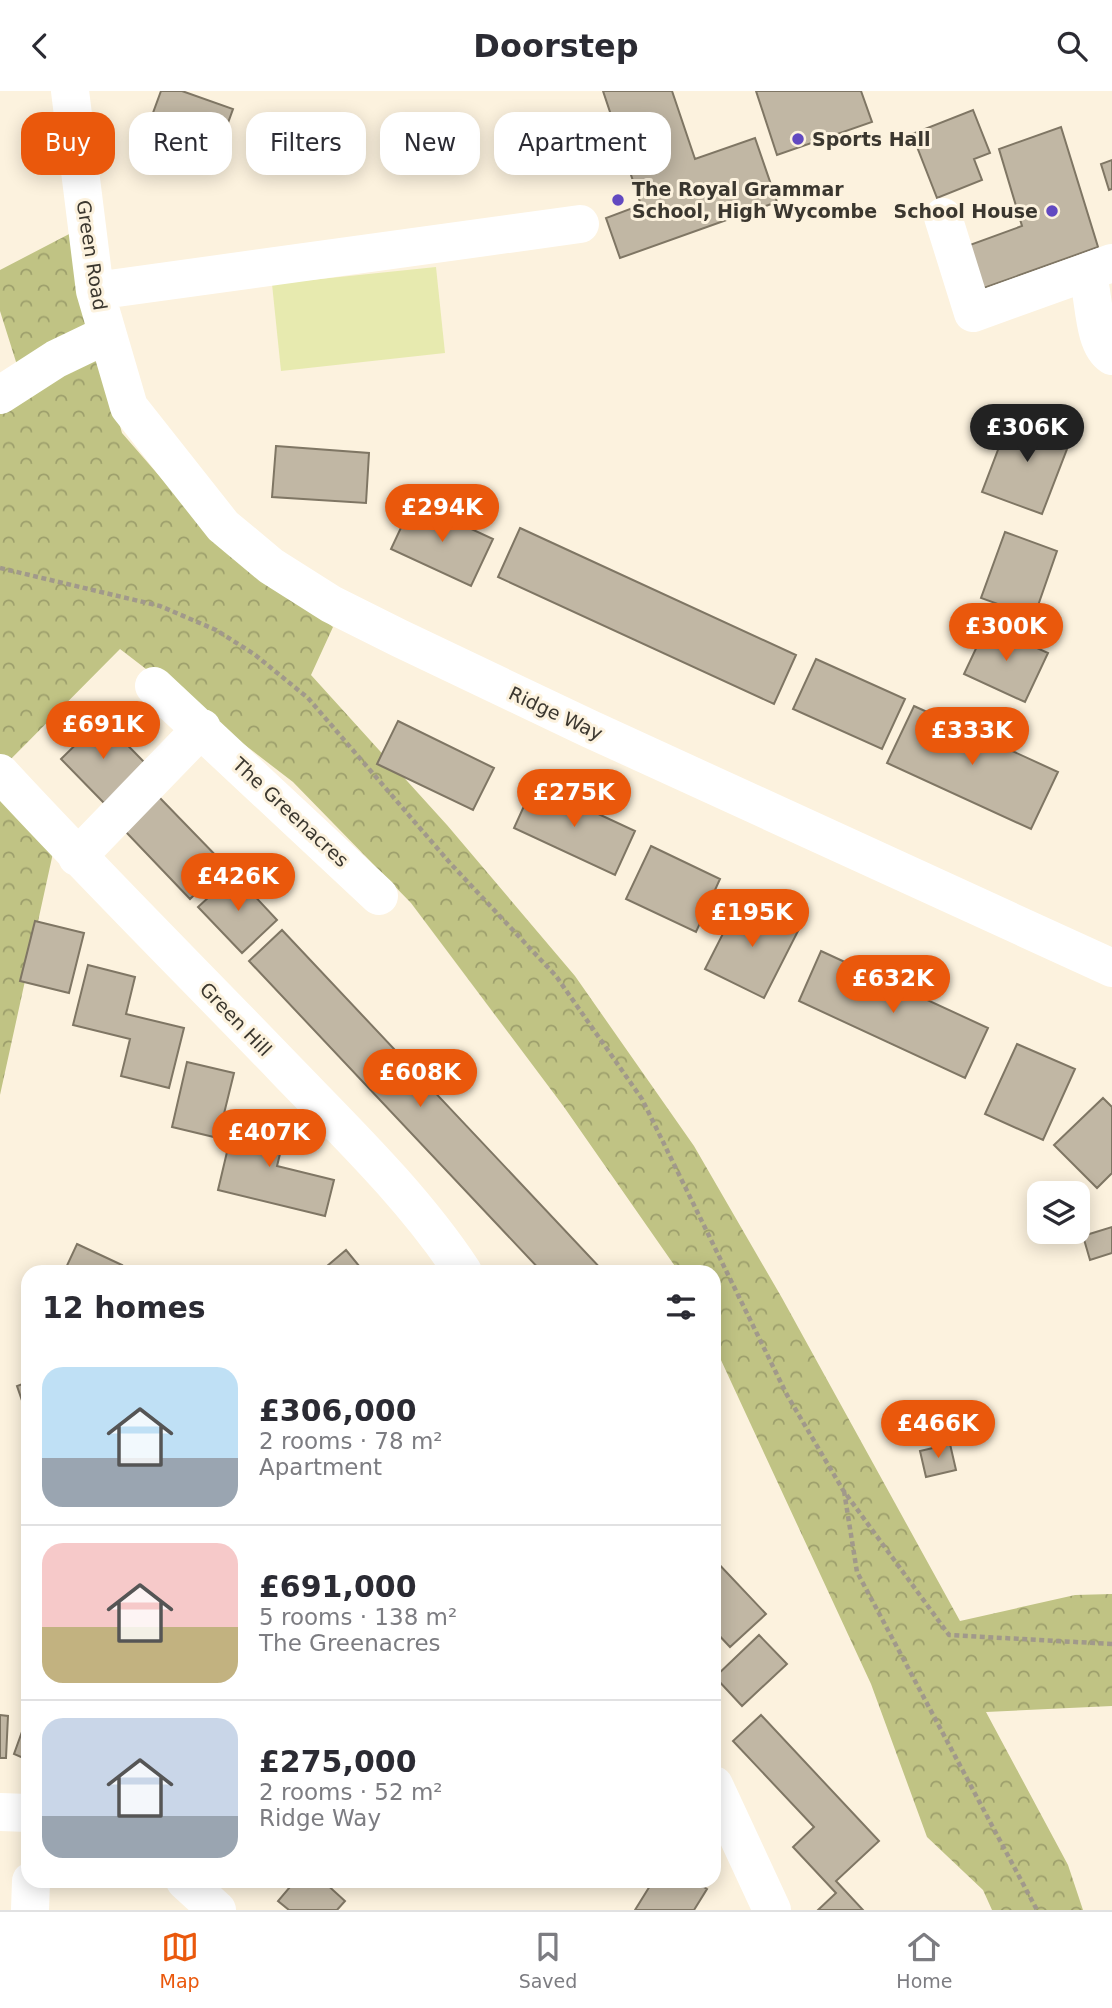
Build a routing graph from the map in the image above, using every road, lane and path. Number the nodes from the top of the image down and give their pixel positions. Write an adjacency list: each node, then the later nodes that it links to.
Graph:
1 (70, 91): 5 (street, Green Road)
2 (943, 217): 4 (street)
3 (580, 225): 5 (street)
4 (1099, 267): 7 (street)
5 (95, 291): 6 (street, Green Road)
6 (106, 335): 8 (street); 15 (street, Ridge Way)
7 (1112, 356)
8 (0, 395)
9 (0, 568): 17 (path)
10 (154, 686): 11 (street, The Greenacres)
11 (202, 728): 13 (street); 14 (street, The Greenacres)
12 (0, 773): 13 (street, Green Hill)
13 (77, 857): 16 (street, Green Hill)
14 (379, 896)
15 (1112, 968)
16 (458, 1265)
17 (843, 1490): 18 (path); 27 (path)
18 (1112, 1644)
19 (721, 1800): 26 (street)
20 (0, 1812): 21 (street)
21 (21, 1813)
22 (31, 1888): 24 (street)
23 (193, 1888): 25 (street)
24 (30, 1910)
25 (217, 1910)
26 (772, 1910)
27 (1037, 1910)

